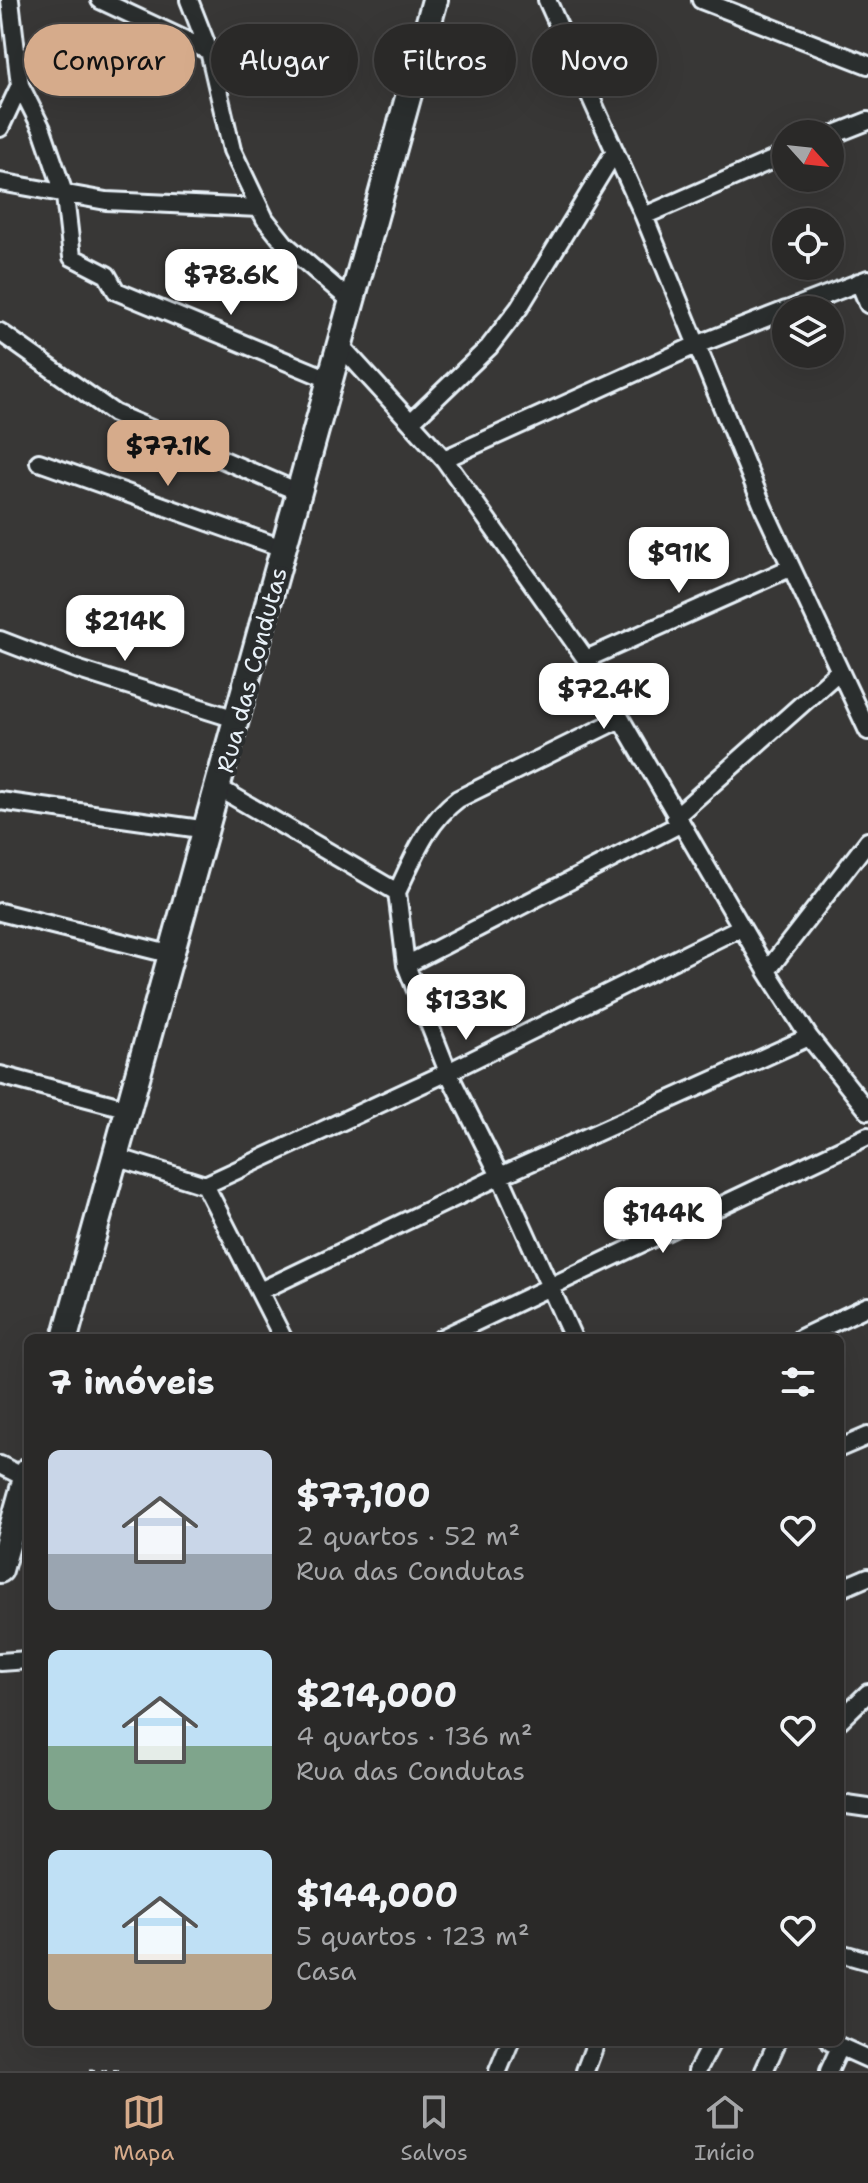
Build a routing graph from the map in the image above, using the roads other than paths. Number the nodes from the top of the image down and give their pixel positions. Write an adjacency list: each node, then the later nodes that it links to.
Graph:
1 (10, 0): 9 (street)
2 (100, 0): 7 (street)
3 (189, 0): 7 (street)
4 (435, 0): 21 (street, Rua das Condutas)
5 (547, 0): 13 (street)
6 (701, 0): 8 (street)
7 (209, 51): 17 (street)
8 (868, 65)
9 (20, 85): 11 (street); 16 (street)
10 (868, 121): 12 (street)
11 (0, 128)
12 (844, 130)
13 (615, 151): 18 (street); 28 (street)
14 (772, 160): 18 (street)
15 (0, 182): 16 (street)
16 (65, 196): 17 (street); 27 (street)
17 (259, 208): 21 (street)
18 (644, 216): 26 (street)
19 (864, 280): 20 (street); 22 (street)
20 (822, 296)
21 (353, 303): 25 (street, Rua das Condutas)
22 (868, 304)
23 (772, 315): 26 (street)
24 (1, 336): 31 (street)
25 (341, 346): 27 (street, Rua das Condutas); 28 (street)
26 (694, 346): 29 (street); 33 (street)
27 (331, 380): 31 (street, Rua das Condutas)
28 (412, 421): 29 (street)
29 (444, 459): 35 (street)
30 (39, 462): 32 (street)
31 (301, 493): 32 (street, Rua das Condutas)
32 (285, 549): 38 (street, Rua das Condutas)
33 (790, 568): 35 (street); 36 (street)
34 (0, 640): 38 (street)
35 (586, 659): 37 (street)
36 (838, 672): 39 (street); 42 (street)
37 (620, 719): 42 (street); 45 (street)
38 (239, 720): 40 (street, Rua das Condutas)
39 (868, 731)
40 (219, 788): 43 (street, Rua das Condutas); 45 (street)
41 (0, 801): 43 (street)
42 (677, 820): 47 (street); 49 (street)
43 (208, 830): 48 (street, Rua das Condutas)
44 (868, 841): 50 (street)
45 (397, 892): 49 (street)
46 (0, 912): 48 (street)
47 (741, 927): 50 (street); 52 (street)
48 (173, 955): 54 (street, Rua das Condutas)
49 (406, 965): 52 (street)
50 (767, 971): 51 (street)
51 (809, 1037): 55 (street); 58 (street)
52 (448, 1072): 58 (street); 59 (street)
53 (0, 1075): 54 (street)
54 (129, 1109): 57 (street, Rua das Condutas)
55 (868, 1111)
56 (868, 1136): 60 (street)
57 (116, 1157): 59 (street); 63 (street, Rua das Condutas)
58 (500, 1176): 60 (street); 61 (street)
59 (205, 1185): 61 (street)
60 (548, 1286): 65 (street); 66 (street)
61 (262, 1290): 64 (street)
62 (868, 1306): 67 (street)
63 (66, 1334)
64 (281, 1334)
65 (450, 1334)
66 (571, 1334)
67 (809, 1334)
68 (868, 1436): 69 (street)
69 (844, 1446)
70 (0, 1465): 71 (street)
71 (24, 1473)
72 (24, 1485): 73 (street)
73 (0, 1570)
74 (868, 1577): 75 (street)
75 (844, 1587)
76 (24, 1660): 77 (street)
77 (0, 1662)
78 (868, 1693): 79 (street)
79 (844, 1716)
80 (844, 1805): 81 (street)
81 (868, 1808)
82 (844, 1954): 83 (street)
83 (868, 1961)
84 (508, 2046): 91 (street)
85 (594, 2046): 92 (street)
86 (710, 2046): 93 (street)
87 (775, 2046): 94 (street)
88 (835, 2046): 95 (street)
89 (837, 2046): 90 (street)
90 (868, 2059)
91 (498, 2071)
92 (585, 2071)
93 (697, 2071)
94 (764, 2071)
95 (829, 2071)

